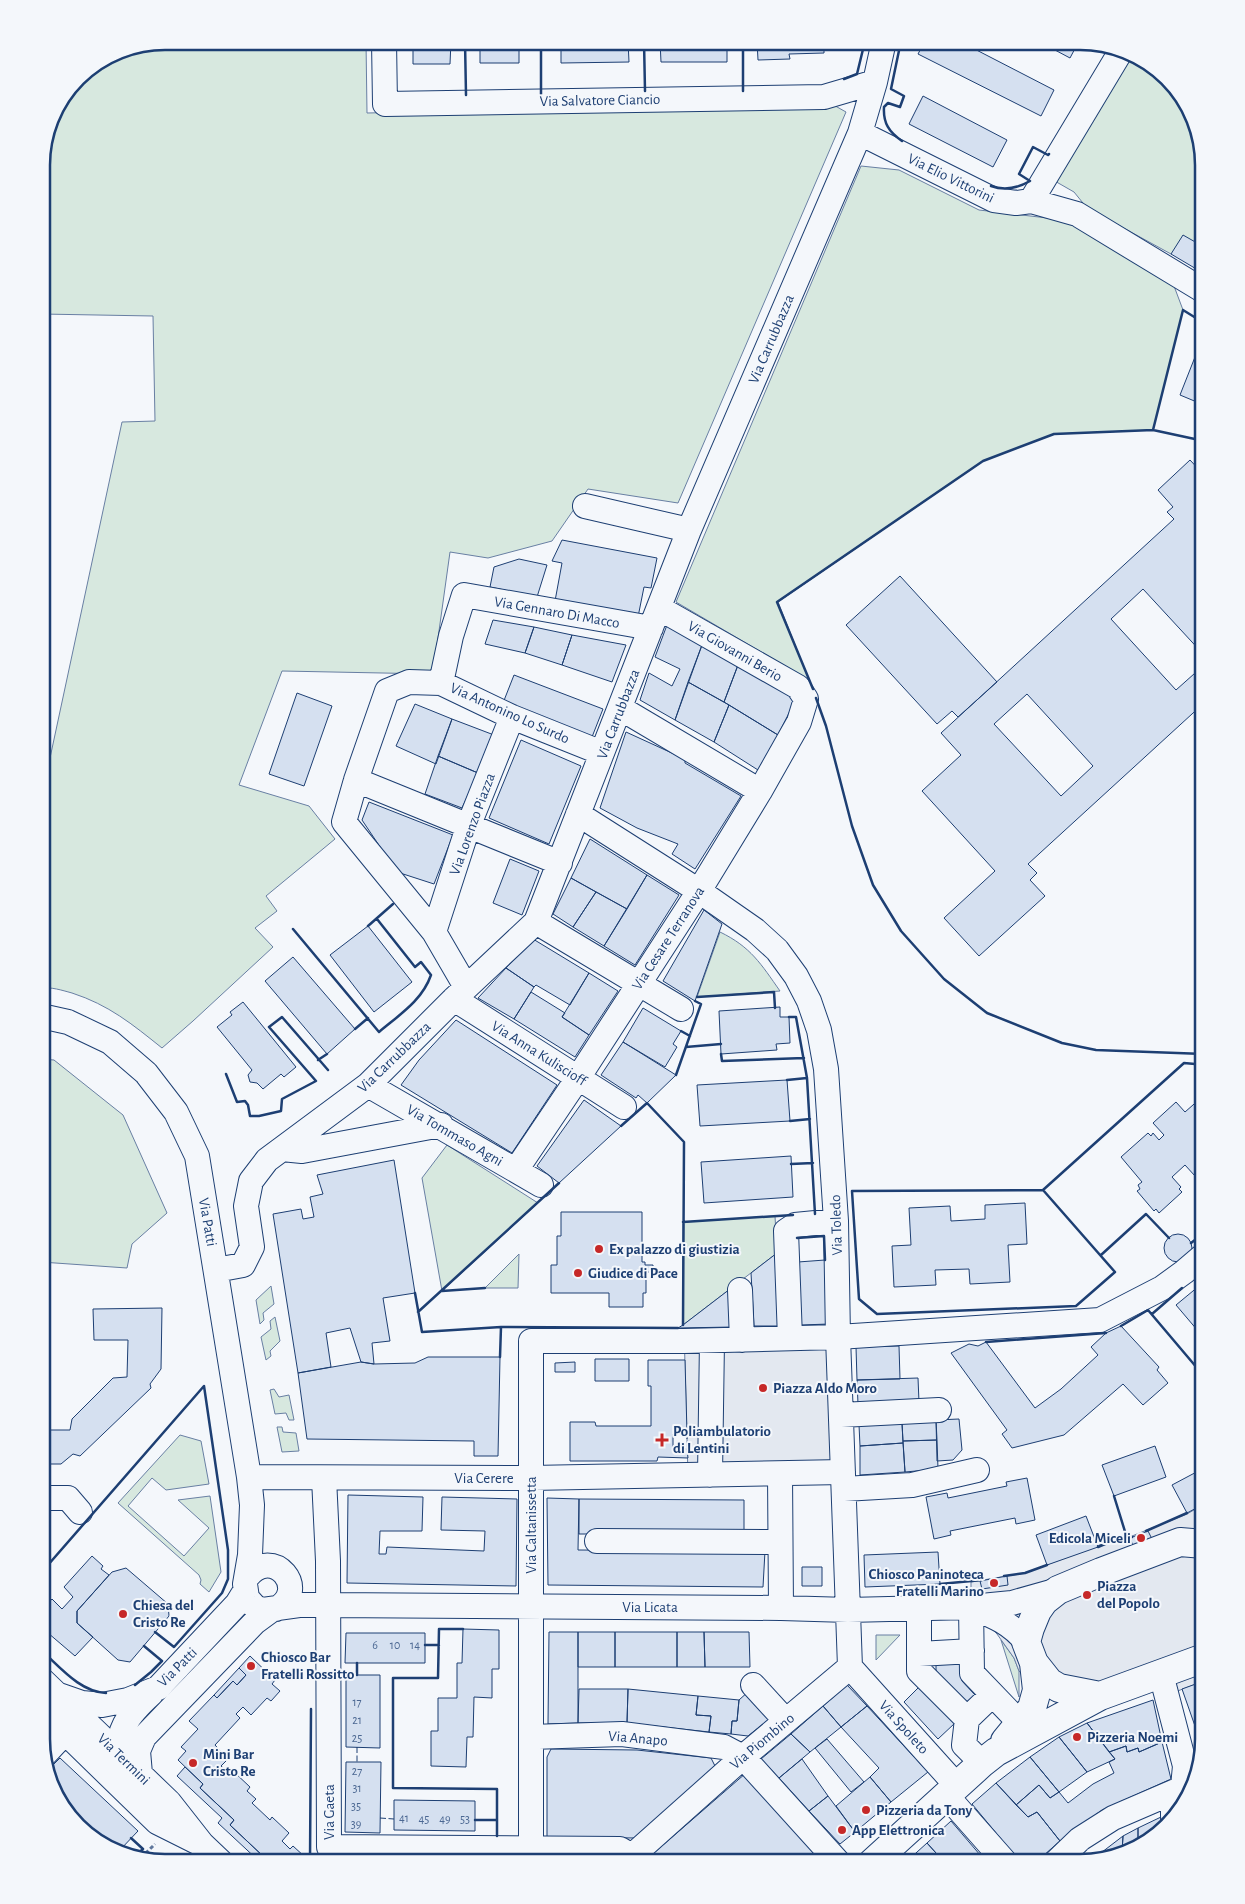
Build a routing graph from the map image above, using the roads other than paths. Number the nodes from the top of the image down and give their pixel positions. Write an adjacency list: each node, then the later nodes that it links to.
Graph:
1 (384, 50): 4 (street, Via Salvatore Ciancio)
2 (882, 50): 4 (street, Via Carrubbazza)
3 (1118, 56): 6 (street)
4 (875, 82): 5 (street, Via Carrubbazza)
5 (860, 133): 6 (street, Via Elio Vittorini); 9 (street, Via Carrubbazza)
6 (1031, 201): 7 (street, Via Elio Vittorini)
7 (1195, 286)
8 (584, 506): 9 (street)
9 (689, 530): 10 (street, Via Carrubbazza)
10 (655, 618): 11 (street, Via Gennaro Di Macco); 12 (street, Via Giovanni Berio); 13 (street, Via Carrubbazza)
11 (442, 683): 14 (street, Via Antonino Lo Surdo); 16 (street, Via Antonino Lo Surdo)
12 (806, 699): 17 (street, Via Cesare Terranova)
13 (620, 708): 15 (street, Via Carrubbazza); 17 (street)
14 (512, 717): 15 (street, Via Antonino Lo Surdo); 19 (street, Via Lorenzo Piazza)
15 (602, 752): 18 (street, Via Carrubbazza)
16 (356, 780): 19 (street); 23 (street)
17 (760, 791): 21 (street, Via Cesare Terranova)
18 (578, 814): 20 (street, Via Carrubbazza); 21 (street, Via Toledo)
19 (468, 827): 20 (street); 23 (street, Via Lorenzo Piazza)
20 (560, 863): 22 (street, Via Carrubbazza)
21 (698, 891): 24 (street, Via Cesare Terranova); 35 (street, Via Toledo)
22 (536, 922): 24 (street); 25 (street, Via Carrubbazza)
23 (434, 932): 25 (street)
24 (638, 984): 26 (street); 28 (street, Via Cesare Terranova)
25 (460, 993): 28 (street, Via Anna Kuliscioff); 29 (street, Via Carrubbazza)
26 (681, 1009)
27 (50, 1018): 37 (street, Via Patti)
28 (578, 1078): 30 (street, Via Anna Kuliscioff); 33 (street, Via Cesare Terranova)
29 (368, 1085): 31 (street, Via Tommaso Agni); 32 (street, Via Carrubbazza)
30 (624, 1107)
31 (441, 1126): 32 (street); 33 (street, Via Tommaso Agni)
32 (282, 1149): 37 (street, Via Carrubbazza)
33 (516, 1170): 34 (street, Via Tommaso Agni)
34 (541, 1185)
35 (836, 1222): 39 (street, Via Toledo); 40 (street)
36 (1195, 1262): 39 (street)
37 (216, 1270): 48 (street, Via Patti)
38 (740, 1290): 41 (street)
39 (838, 1337): 40 (street); 44 (street, Via Toledo)
40 (790, 1338): 41 (street)
41 (742, 1340): 42 (street)
42 (712, 1341): 47 (street); 50 (street, Via Caltanissetta)
43 (939, 1410): 44 (street)
44 (841, 1415): 51 (street, Via Toledo)
45 (977, 1470): 51 (street, Via Cerere)
46 (780, 1474): 47 (street, Via Cerere); 51 (street, Via Cerere); 57 (street)
47 (710, 1475): 50 (street, Via Cerere)
48 (249, 1477): 49 (street, Via Cerere); 53 (street, Via Patti)
49 (324, 1478): 50 (street, Via Cerere); 61 (street, Via Gaeta)
50 (531, 1478): 62 (street, Via Caltanissetta)
51 (844, 1480): 67 (street, Via Toledo)
52 (50, 1498): 54 (street)
53 (252, 1505): 58 (street); 59 (street)
54 (80, 1512)
55 (1195, 1539): 60 (main road)
56 (597, 1541): 57 (street)
57 (780, 1542): 64 (street)
58 (285, 1576): 59 (street); 61 (street); 66 (street)
59 (246, 1584): 66 (street); 75 (street, Via Patti)
60 (1058, 1590): 63 (street, Via Licata); 69 (main road)
61 (329, 1605): 62 (street, Via Licata); 66 (street, Via Licata); 98 (street, Via Gaeta)
62 (531, 1606): 64 (street, Via Licata); 84 (street, Via Caltanissetta)
63 (971, 1607): 65 (street, Via Licata); 68 (street); 69 (street)
64 (781, 1608): 67 (street, Via Licata)
65 (918, 1609): 67 (street, Via Licata); 70 (street)
66 (273, 1610): 85 (street, Via Patti)
67 (848, 1610): 72 (street)
68 (972, 1651): 70 (street); 76 (street)
69 (1030, 1653): 77 (main road); 82 (main road)
70 (919, 1654): 80 (street)
71 (1195, 1661): 73 (main road)
72 (850, 1667): 81 (street, Via Piombino); 95 (street, Via Spoleto)
73 (1161, 1674): 77 (main road); 92 (street)
74 (753, 1685): 81 (street)
75 (158, 1688): 79 (street, Via Patti); 87 (street)
76 (992, 1695): 80 (street); 82 (street)
77 (1100, 1696): 89 (main road)
78 (50, 1702): 79 (street, Via Patti); 83 (street, Via Termini)
79 (102, 1705): 83 (street)
80 (967, 1719): 89 (street)
81 (786, 1721): 88 (street, Via Piombino)
82 (1020, 1723): 89 (main road)
83 (73, 1724): 86 (street); 87 (street, Via Termini); 90 (street, Via Termini)
84 (531, 1737): 88 (street, Via Anapo); 99 (street, Via Caltanissetta)
85 (144, 1738): 87 (street); 91 (street)
86 (51, 1748)
87 (117, 1752): 90 (street); 91 (street, Via Termini); 93 (street)
88 (743, 1757): 102 (street, Via Piombino); 103 (street)
89 (989, 1758): 95 (main road)
90 (93, 1759): 93 (street, Via Termini)
91 (140, 1774): 96 (street, Via Termini)
92 (1187, 1781)
93 (118, 1784): 96 (street, Via Termini)
94 (1184, 1787): 106 (street)
95 (952, 1791): 104 (main road); 105 (street, Via Spoleto)
96 (202, 1844): 97 (street, Via Termini)
97 (213, 1854)
98 (329, 1854)
99 (531, 1854)
100 (556, 1854): 101 (street, Via Gaeta)
101 (628, 1854)
102 (640, 1854)
103 (831, 1854)
104 (882, 1854)
105 (999, 1854)
106 (1064, 1854)

